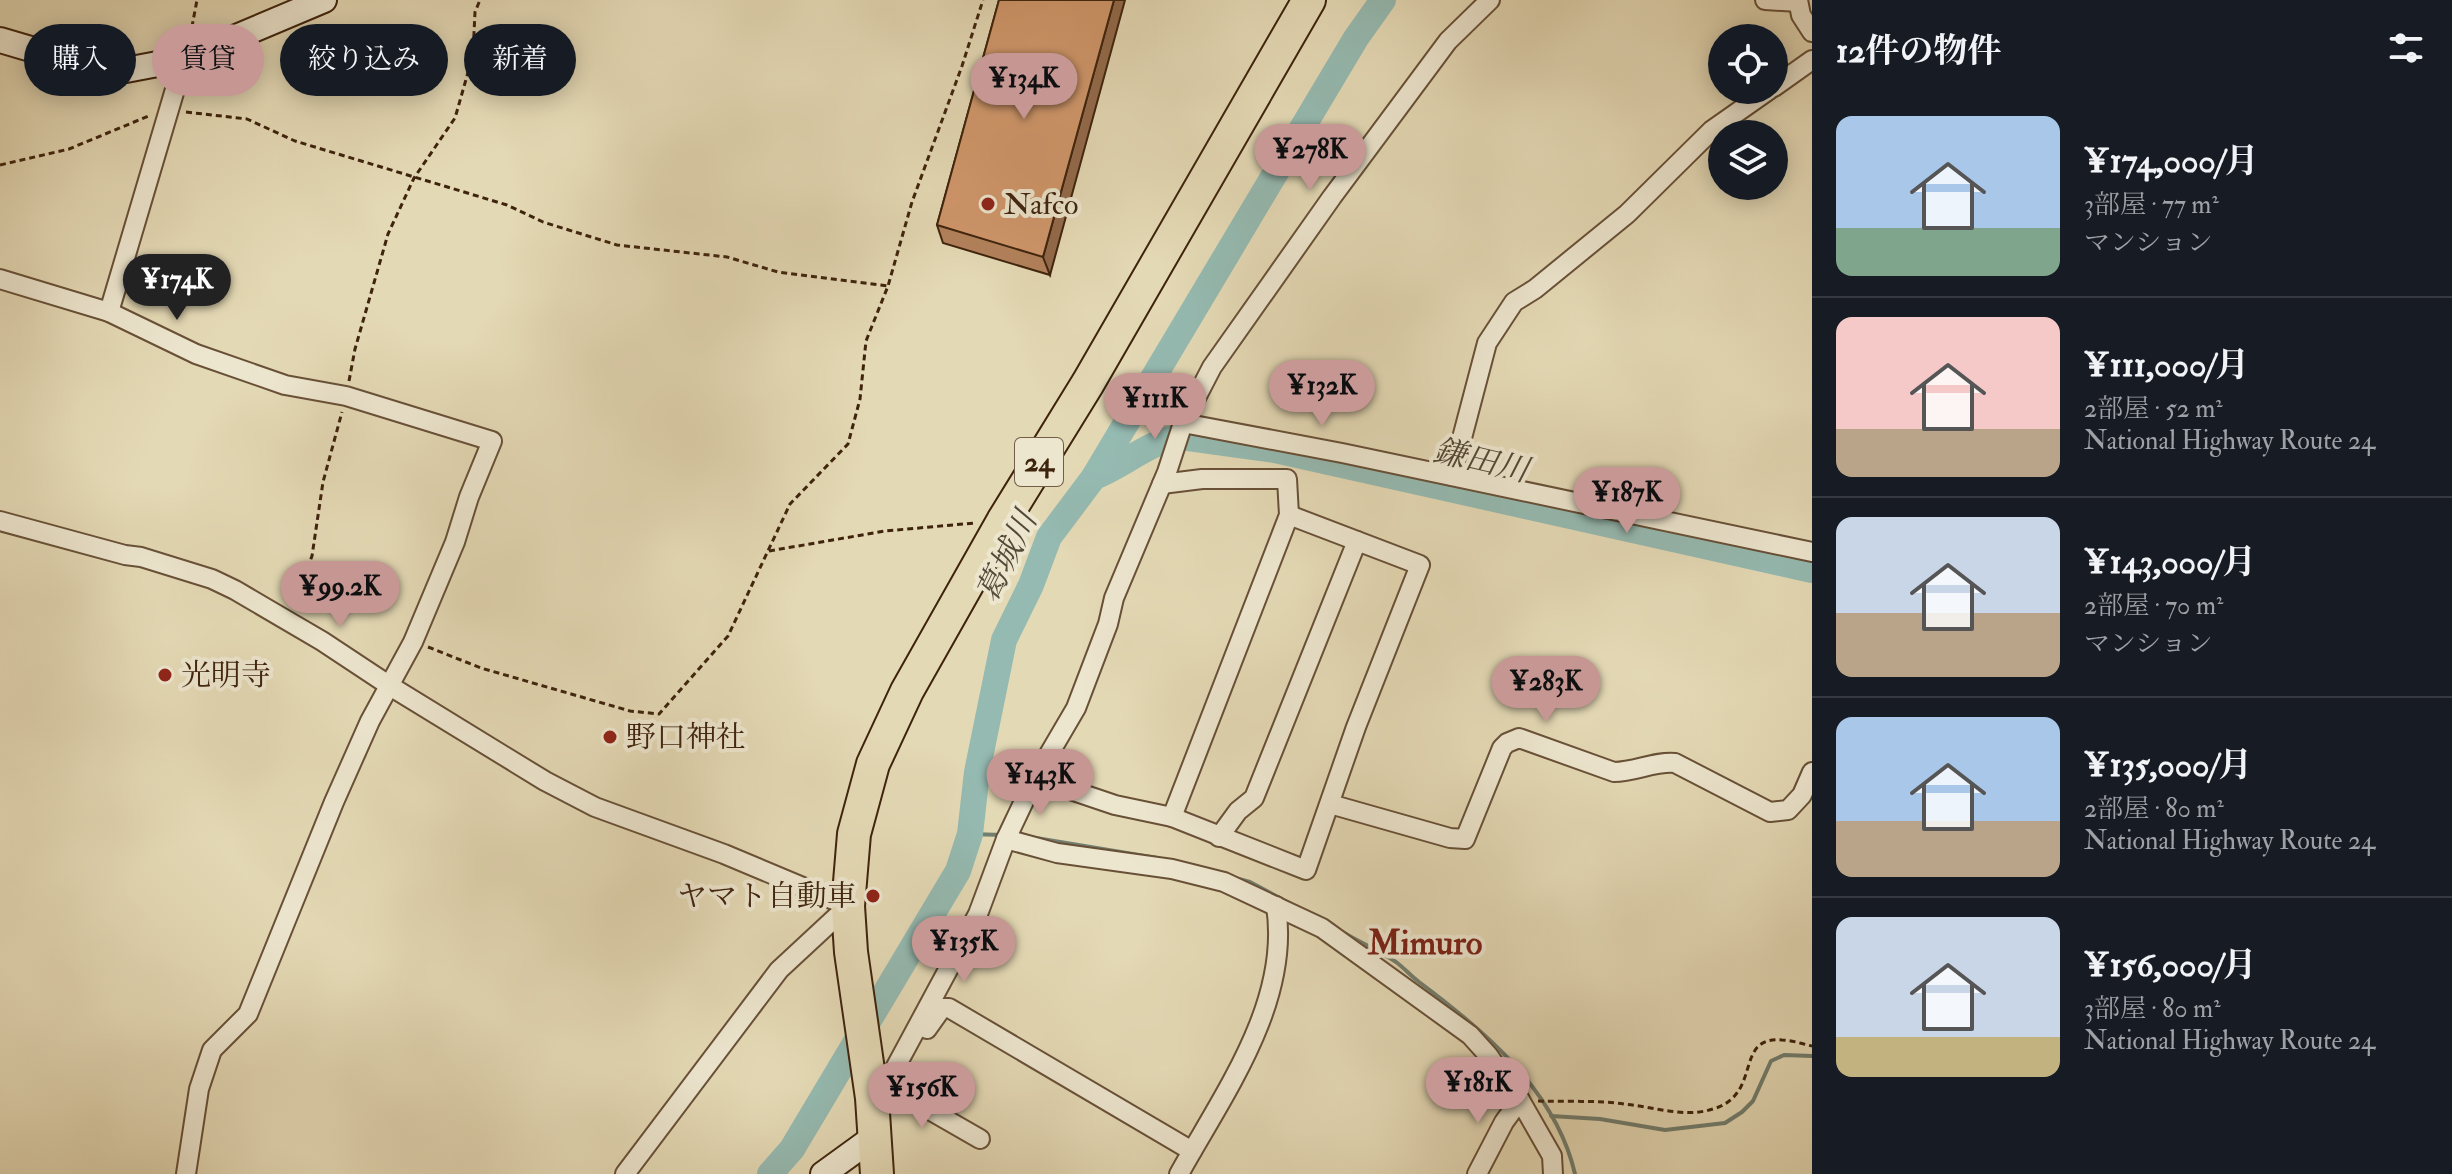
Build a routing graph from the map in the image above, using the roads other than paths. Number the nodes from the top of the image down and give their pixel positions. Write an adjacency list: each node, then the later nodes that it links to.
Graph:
1 (324, 0): 6 (street)
2 (1309, 0): 30 (highway, 24)
3 (1490, 0): 16 (street)
4 (1765, 0): 5 (street)
5 (1798, 1): 7 (street)
6 (264, 25)
7 (1812, 32)
8 (0, 40): 10 (street)
9 (1812, 60): 11 (street)
10 (152, 65)
11 (1788, 77)
12 (174, 96): 15 (street)
13 (1749, 104): 17 (street)
14 (0, 279): 15 (street)
15 (109, 312): 23 (street)
16 (1183, 423): 17 (street); 18 (street)
17 (1452, 476): 22 (street)
18 (1164, 478): 19 (street); 25 (street)
19 (1289, 515): 21 (street); 27 (street)
20 (0, 521): 23 (street)
21 (1357, 541): 26 (street); 28 (street)
22 (1812, 552)
23 (390, 686): 30 (street); 37 (street)
24 (1812, 772): 26 (street)
25 (1035, 778): 27 (street); 29 (street)
26 (1330, 804): 28 (street)
27 (1172, 817): 28 (street)
28 (1219, 837)
29 (1006, 839): 31 (street); 32 (street)
30 (848, 906): 32 (highway, 24); 38 (street)
31 (1276, 906): 33 (street); 36 (street)
32 (879, 1086): 34 (highway, 24); 35 (street); 36 (street)
33 (1520, 1100): 42 (street); 43 (street)
34 (874, 1137): 39 (street); 40 (highway, 24)
35 (980, 1139)
36 (1192, 1151): 41 (street)
37 (186, 1174)
38 (625, 1174)
39 (823, 1174)
40 (877, 1174)
41 (1179, 1174)
42 (1477, 1174)
43 (1553, 1174)

